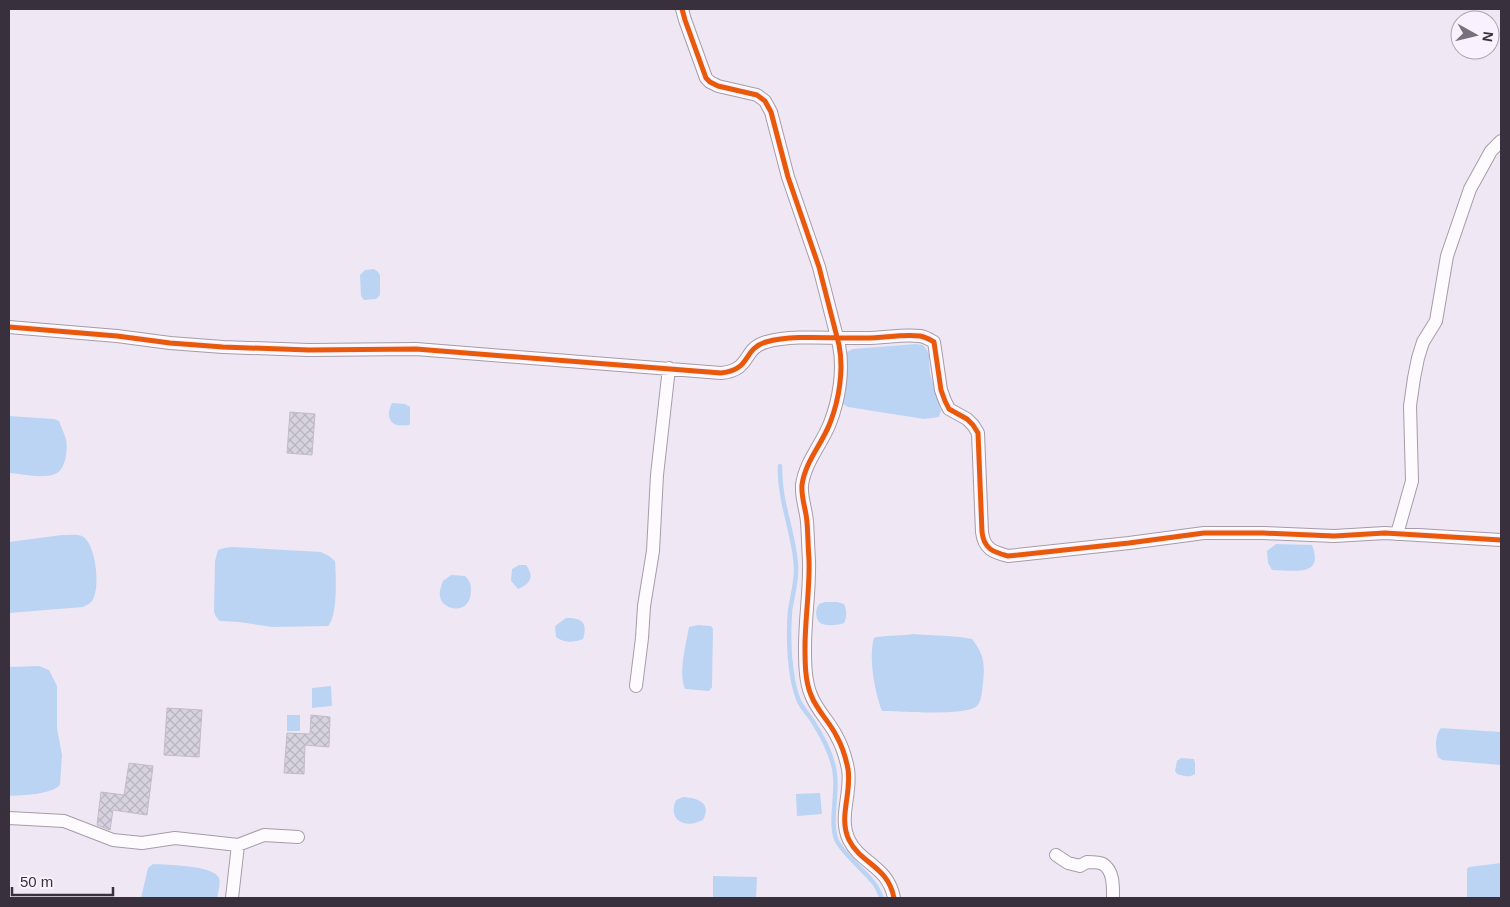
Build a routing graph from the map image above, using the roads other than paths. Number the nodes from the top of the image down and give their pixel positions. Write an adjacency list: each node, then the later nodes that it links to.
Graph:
1 (682, 9): 4 (street)
2 (1501, 141): 6 (street)
3 (9, 327): 5 (street)
4 (838, 338): 5 (street); 6 (street); 14 (street)
5 (669, 368): 8 (street)
6 (1397, 534): 7 (street)
7 (1501, 540)
8 (636, 686)
9 (9, 818): 11 (street)
10 (298, 837): 11 (street)
11 (238, 845): 13 (street)
12 (1056, 855): 15 (street)
13 (232, 898)
14 (894, 898)
15 (1113, 898)

